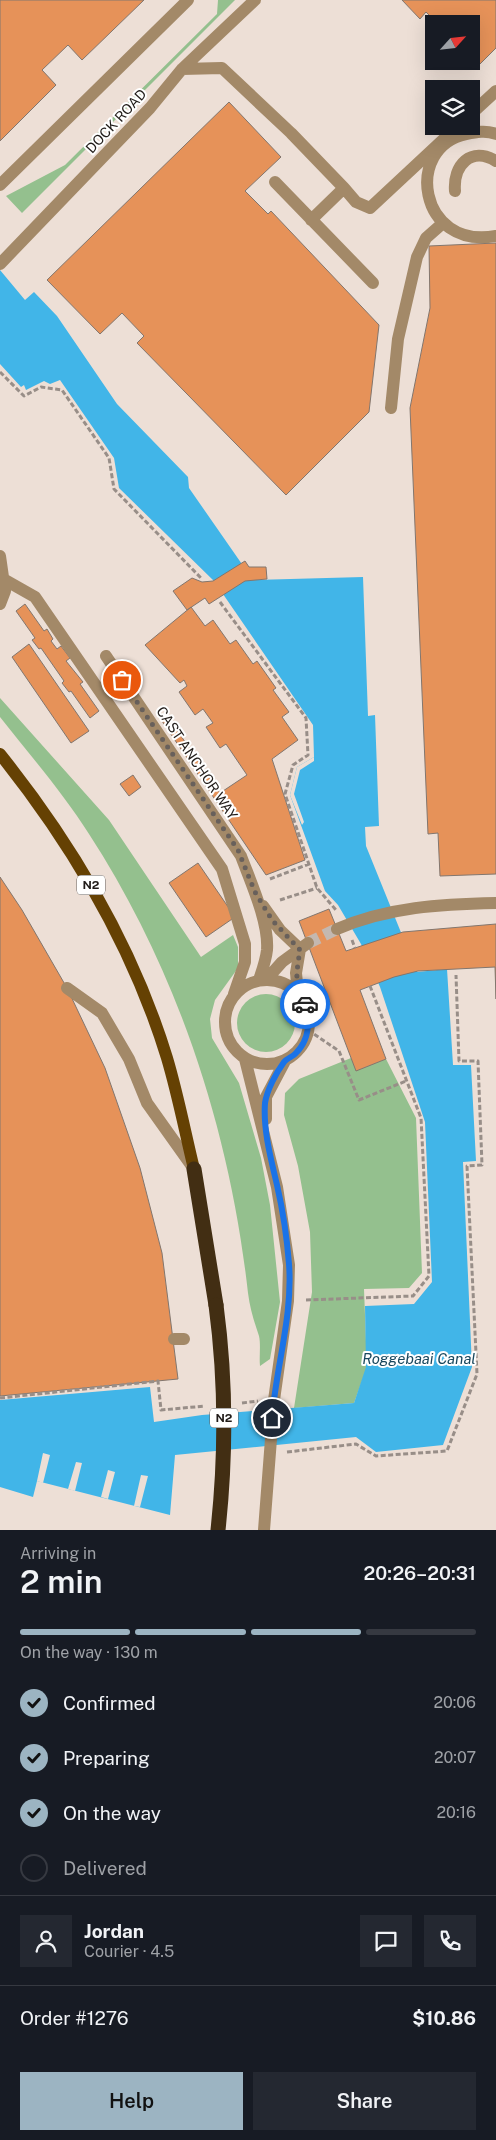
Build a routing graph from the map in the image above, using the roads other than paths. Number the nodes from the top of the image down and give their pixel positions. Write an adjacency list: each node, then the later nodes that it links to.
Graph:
1 (188, 0): 10 (street)
2 (254, 0): 3 (street, DOCK ROAD)
3 (182, 69): 11 (street); 16 (street, DOCK ROAD)
4 (496, 91): 5 (street)
5 (480, 106)
6 (496, 134): 14 (street)
7 (448, 135): 11 (street)
8 (496, 162): 12 (street)
9 (275, 182): 13 (street)
10 (0, 185)
11 (344, 188): 13 (street)
12 (455, 191)
13 (311, 220): 17 (street)
14 (443, 223): 15 (street); 18 (street)
15 (496, 236)
16 (0, 264)
17 (373, 283)
18 (391, 408)
19 (0, 556): 20 (street)
20 (5, 580): 21 (street); 31 (street)
21 (0, 604)
22 (106, 656): 24 (street, CAST ANCHOR WAY)
23 (0, 754): 35 (main road, N2)
24 (255, 892): 27 (street, CAST ANCHOR WAY); 28 (street, CAST ANCHOR WAY)
25 (496, 903): 26 (street)
26 (340, 927)
27 (304, 946): 28 (street); 30 (street)
28 (263, 980): 30 (street); 31 (street)
29 (67, 988): 35 (street)
30 (298, 993): 33 (street)
31 (234, 994): 32 (street)
32 (245, 1059): 33 (street); 34 (street)
33 (285, 1061): 34 (street)
34 (268, 1149): 37 (street)
35 (194, 1169): 36 (highway, N2, bridge)
36 (218, 1530)
37 (264, 1530)

